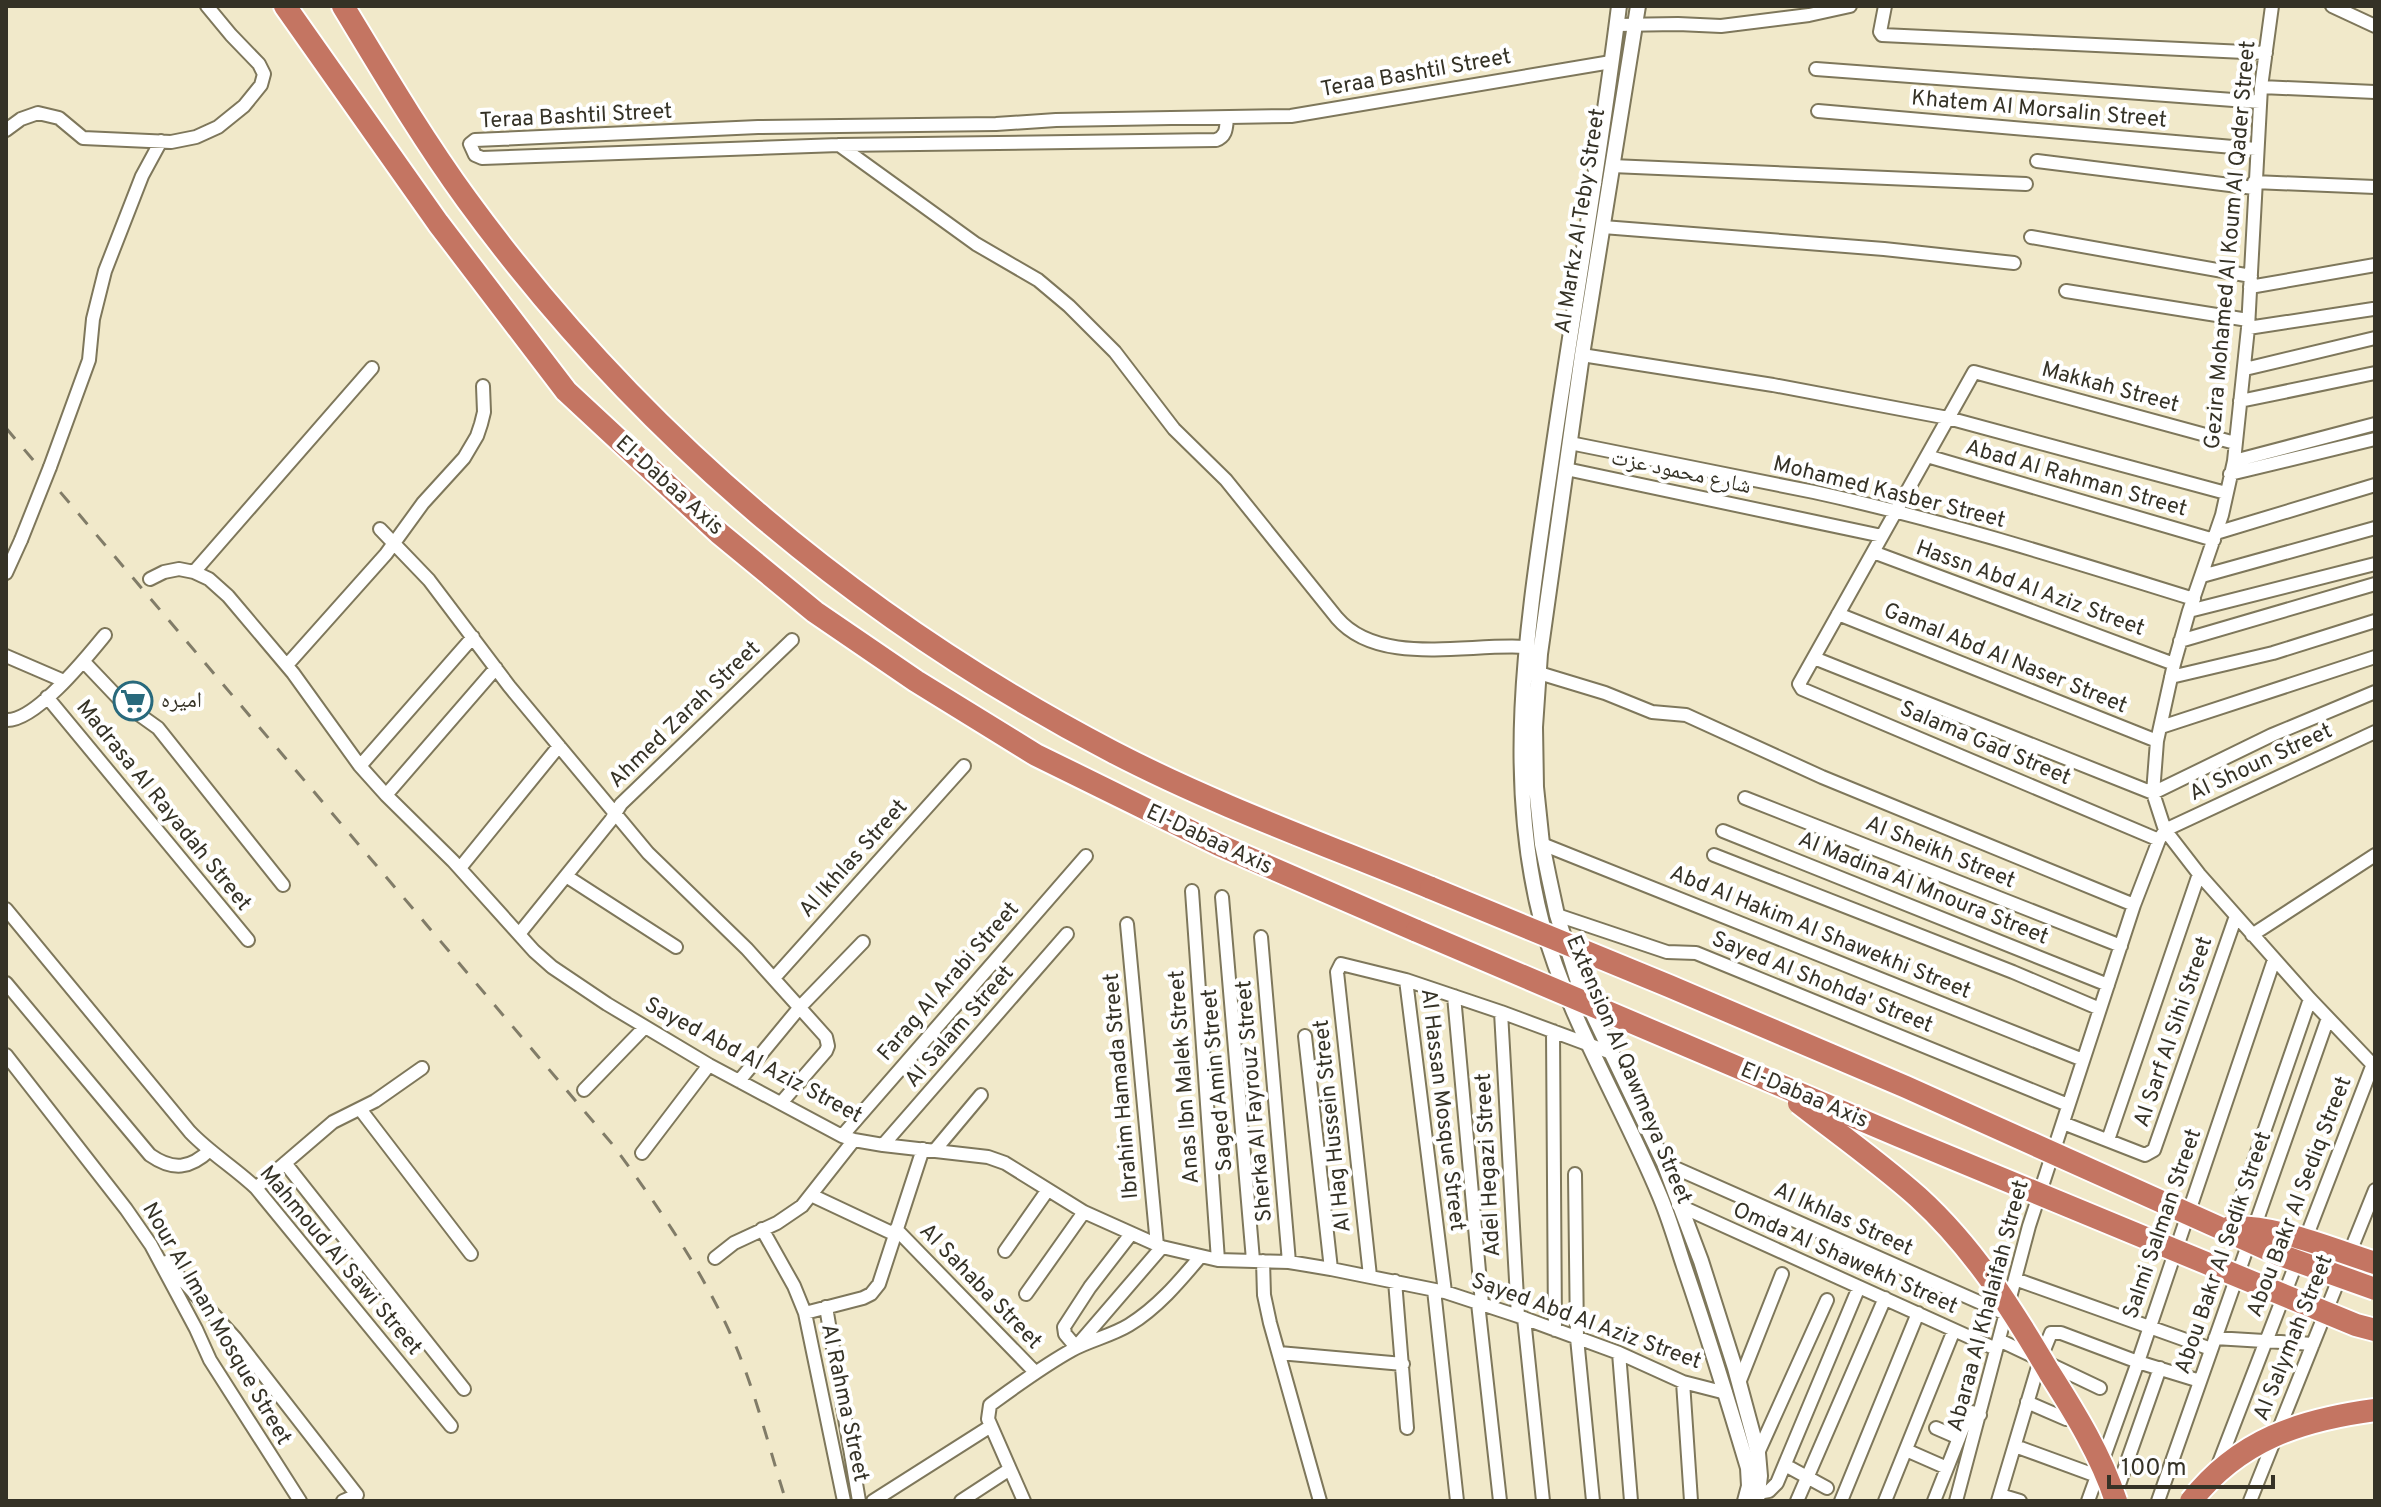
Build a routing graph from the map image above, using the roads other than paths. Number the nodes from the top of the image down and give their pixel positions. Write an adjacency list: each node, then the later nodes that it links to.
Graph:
1 (207, 6): 22 (street)
2 (285, 6): 146 (highway, El-Dabaa Axis, bridge)
3 (343, 6): 169 (highway, El-Dabaa Axis, bridge)
4 (1619, 6): 10 (street, Al Markz Al Teby Street)
5 (1638, 6): 11 (street, Al Markz Al Teby Street)
6 (1850, 6): 11 (street)
7 (1885, 6): 13 (street)
8 (2272, 6): 13 (street, Gezira Mohamed Al Koum Al Qader Street)
9 (2332, 6): 12 (street)
10 (1617, 25): 11 (street); 14 (street, Al Markz Al Teby Street)
11 (1637, 25): 26 (street, Al Markz Al Teby Street)
12 (2375, 26)
13 (2266, 53): 16 (street, Gezira Mohamed Al Koum Al Qader Street)
14 (1611, 62): 20 (street, Teraa Bashtil Street); 45 (street, Al Markz Al Teby Street)
15 (1816, 69): 18 (street)
16 (2261, 87): 17 (street); 18 (street, Gezira Mohamed Al Koum Al Qader Street)
17 (2375, 92)
18 (2260, 102): 24 (street, Gezira Mohamed Al Koum Al Qader Street)
19 (1818, 111): 24 (street, Khatem Al Morsalin Street)
20 (1227, 118): 23 (street, Teraa Bashtil Street); 23 (street, Teraa Bashtil Street)
21 (6, 130): 22 (street)
22 (161, 141): 65 (street, bridge)
23 (839, 145): 76 (street)
24 (2256, 149): 28 (street, Gezira Mohamed Al Koum Al Qader Street)
25 (2037, 161): 28 (street)
26 (1612, 166): 27 (street); 30 (street, Al Markz Al Teby Street)
27 (2026, 184)
28 (2254, 185): 29 (street); 34 (street, Gezira Mohamed Al Koum Al Qader Street)
29 (2375, 187)
30 (1603, 227): 32 (street); 39 (street, Al Markz Al Teby Street)
31 (2031, 237): 34 (street)
32 (2014, 263)
33 (2375, 265): 34 (street)
34 (2250, 282): 37 (street, Gezira Mohamed Al Koum Al Qader Street)
35 (2066, 291): 37 (street)
36 (2373, 309): 37 (street)
37 (2248, 324): 41 (street, Gezira Mohamed Al Koum Al Qader Street)
38 (2375, 338): 41 (street)
39 (1582, 355): 46 (street); 49 (street, Al Markz Al Teby Street)
40 (372, 368): 64 (street)
41 (2245, 369): 44 (street, Gezira Mohamed Al Koum Al Qader Street)
42 (2375, 373): 44 (street)
43 (483, 386): 61 (street)
44 (2240, 401): 50 (street, Gezira Mohamed Al Koum Al Qader Street)
45 (1559, 409): 76 (street, Extension Al Qawmeya Street)
46 (1948, 418): 50 (street, Makkah Street); 51 (street); 55 (street)
47 (2375, 424): 52 (street)
48 (2375, 439): 52 (street)
49 (1570, 443): 53 (street, Extension Al Qawmeya Street); 56 (street, Mohamed Kasber Street)
50 (2235, 443): 52 (street, Gezira Mohamed Al Koum Al Qader Street)
51 (1927, 456): 56 (street); 60 (street, Abad Al Rahman Street)
52 (2232, 467): 55 (street, Gezira Mohamed Al Koum Al Qader Street)
53 (1566, 469): 59 (street, شارع محمود عزت); 84 (street, Extension Al Qawmeya Street)
54 (2375, 485): 60 (street)
55 (2226, 493): 60 (street, Gezira Mohamed Al Koum Al Qader Street)
56 (1896, 513): 59 (street); 69 (street, Mohamed Kasber Street)
57 (2375, 528): 66 (street)
58 (380, 529): 61 (street)
59 (1882, 536): 62 (street)
60 (2215, 536): 66 (street, Gezira Mohamed Al Koum Al Qader Street)
61 (395, 543): 73 (street); 81 (street)
62 (1873, 552): 70 (street); 83 (street, Hassn Abd Al Aziz Street)
63 (2375, 564): 69 (street)
64 (194, 572): 67 (street); 81 (street, Sayed Abd Al Aziz Street)
65 (6, 573)
66 (2202, 576): 69 (street, Gezira Mohamed Al Koum Al Qader Street)
67 (150, 579)
68 (2375, 584): 75 (street)
69 (2191, 605): 75 (street, Gezira Mohamed Al Koum Al Qader Street)
70 (1838, 614): 79 (street); 91 (street, Gamal Abd Al Naser Street)
71 (2375, 621): 83 (street)
72 (105, 635): 80 (street)
73 (473, 637): 82 (street); 93 (street)
74 (792, 640): 98 (street, Ahmed Zarah Street)
75 (2180, 641): 83 (street, Gezira Mohamed Al Koum Al Qader Street)
76 (1526, 647): 138 (street, Extension Al Qawmeya Street)
77 (6, 656): 85 (street)
78 (2375, 657): 89 (street)
79 (1814, 658): 95 (street); 100 (street, Salama Gad Street)
80 (84, 662): 85 (street); 108 (street)
81 (287, 665): 93 (street, Sayed Abd Al Aziz Street)
82 (496, 668): 92 (street); 96 (street)
83 (2173, 670): 89 (street, Gezira Mohamed Al Koum Al Qader Street)
84 (1539, 673): 101 (street, Extension Al Qawmeya Street); 111 (street)
85 (64, 681): 87 (street)
86 (2375, 692): 95 (street)
87 (47, 697): 88 (street); 120 (street, Madrasa Al Rayadah Street)
88 (6, 720)
89 (2161, 727): 91 (street, Gezira Mohamed Al Koum Al Qader Street)
90 (2375, 732): 100 (street, Al Shoun Street)
91 (2157, 741): 95 (street, Gezira Mohamed Al Koum Al Qader Street)
92 (559, 746): 98 (street); 105 (street)
93 (360, 766): 96 (street, Sayed Abd Al Aziz Street)
94 (964, 766): 125 (street, Al Ikhlas Street)
95 (2153, 793): 100 (street, Gezira Mohamed Al Koum Al Qader Street)
96 (386, 795): 105 (street, Sayed Abd Al Aziz Street)
97 (1745, 798): 122 (street, Al Sheikh Street)
98 (616, 812): 107 (street, Ahmed Zarah Street); 125 (street)
99 (1723, 831): 128 (street, Al Madina Al Mnoura Street)
100 (2162, 835): 106 (street, Gezira Mohamed Al Koum Al Qader Street); 111 (street, Abaraa Al Khalaifah Street)
101 (1542, 844): 113 (street, Extension Al Qawmeya Street); 141 (street, Abd Al Hakim Al Shawekhi Street)
102 (1714, 855): 132 (street)
103 (2375, 855): 118 (street)
104 (1086, 856): 153 (street, Farag Al Arabi Street)
105 (460, 868): 116 (street, Sayed Abd Al Aziz Street)
106 (2199, 874): 114 (street, Gezira Mohamed Al Koum Al Qader Street); 154 (street)
107 (566, 876): 116 (street, Ahmed Zarah Street); 123 (street)
108 (283, 885)
109 (1192, 891): 179 (street, Anas Ibn Malek Street)
110 (1222, 897): 180 (street, Saged Amin Street)
111 (2134, 905): 122 (street, Abaraa Al Khalaifah Street)
112 (6, 909): 156 (street, Mahmoud Al Sawi Street)
113 (1557, 915): 139 (street, Extension Al Qawmeya Street); 150 (street, Sayed Al Shohda' Street)
114 (2236, 916): 118 (street, Gezira Mohamed Al Koum Al Qader Street); 154 (street, Al Sarf Al Sihi Street)
115 (1127, 924): 174 (street, Ibrahim Hamada Street)
116 (519, 934): 135 (street, Sayed Abd Al Aziz Street)
117 (1067, 934): 155 (street, Al Salam Street)
118 (2252, 935): 124 (street, Gezira Mohamed Al Koum Al Qader Street)
119 (1261, 937): 181 (street, Sherka Al Fayrouz Street)
120 (248, 940)
121 (863, 942): 131 (street)
122 (2121, 946): 128 (street, Abaraa Al Khalaifah Street)
123 (676, 947)
124 (2274, 960): 130 (street, Gezira Mohamed Al Koum Al Qader Street); 200 (street, Salmi Salman Street)
125 (774, 978): 131 (street)
126 (1406, 980): 129 (street); 185 (street, Al Hag Hussein Street); 190 (street, Al Hassan Mosque Street)
127 (6, 983): 156 (street)
128 (2108, 985): 132 (street, Abaraa Al Khalaifah Street)
129 (1454, 996): 133 (street); 194 (street)
130 (2310, 999): 134 (street, Gezira Mohamed Al Koum Al Qader Street); 166 (street)
131 (800, 1007): 145 (street); 149 (street)
132 (2100, 1009): 141 (street, Abaraa Al Khalaifah Street)
133 (1501, 1012): 136 (street); 199 (street, Adel Hegazi Street)
134 (2328, 1018): 143 (street, Gezira Mohamed Al Koum Al Qader Street); 207 (street, Abou Bakr Al Sedik Street)
135 (645, 1027): 142 (street, Sayed Abd Al Aziz Street); 147 (street)
136 (1553, 1031): 138 (street); 201 (street)
137 (1305, 1036): 183 (street)
138 (1591, 1045): 139 (street); 222 (street, Extension Al Qawmeya Street)
139 (1609, 1052): 160 (street, Extension Al Qawmeya Street)
140 (6, 1055): 173 (street, Nour Al Iman Mosque Street)
141 (2083, 1060): 150 (street, Abaraa Al Khalaifah Street)
142 (709, 1065): 145 (street, Sayed Abd Al Aziz Street); 158 (street)
143 (2374, 1066): 205 (street, Abou Bakr Al Sediq Street)
144 (422, 1068): 151 (street)
145 (739, 1081): 149 (street, Sayed Abd Al Aziz Street)
146 (1776, 1085): 203 (highway, El-Dabaa Axis, bridge); 264 (highway, bridge)
147 (584, 1090)
148 (981, 1095): 157 (street)
149 (781, 1103): 153 (street, Sayed Abd Al Aziz Street)
150 (2068, 1105): 152 (street, Abaraa Al Khalaifah Street)
151 (360, 1109): 159 (street); 176 (street)
152 (2063, 1123): 154 (street); 186 (street, Abaraa Al Khalaifah Street)
153 (848, 1138): 155 (street, Sayed Abd Al Aziz Street); 165 (street, Farag Al Arabi Street)
154 (2108, 1140)
155 (883, 1145): 157 (street, Sayed Abd Al Aziz Street)
156 (210, 1150): 162 (street, Mahmoud Al Sawi Street)
157 (929, 1150): 164 (street, Sayed Abd Al Aziz Street); 171 (street)
158 (642, 1153)
159 (285, 1163): 162 (street); 221 (street)
160 (1664, 1163): 167 (street, Extension Al Qawmeya Street); 198 (street, Al Ikhlas Street)
161 (1575, 1174): 204 (street)
162 (256, 1188): 227 (street, Mahmoud Al Sawi Street)
163 (2375, 1190): 208 (street, Al Salymah Street)
164 (1047, 1191): 168 (street, Sayed Abd Al Aziz Street); 175 (street)
165 (811, 1195): 170 (street, Farag Al Arabi Street); 171 (street)
166 (2239, 1204)
167 (1678, 1205): 188 (street, Omda Al Shawekh Street); 219 (street, Extension Al Qawmeya Street)
168 (1084, 1212): 172 (street, Sayed Abd Al Aziz Street); 191 (street)
169 (2215, 1227): 182 (highway, bridge); 189 (highway, El-Dabaa Axis, bridge)
170 (762, 1229): 178 (street, Farag Al Arabi Street); 196 (street, Al Rahma Street)
171 (895, 1232): 195 (street); 216 (street, Al Sahaba Street)
172 (1131, 1234): 174 (street, Sayed Abd Al Aziz Street); 209 (street)
173 (151, 1245): 243 (street, Nour Al Iman Mosque Street); 244 (street)
174 (1160, 1246): 177 (street, Sayed Abd Al Aziz Street); 209 (street)
175 (1005, 1251)
176 (471, 1254)
177 (1200, 1257): 179 (street, Sayed Abd Al Aziz Street); 209 (street)
178 (715, 1258)
179 (1218, 1260): 180 (street, Sayed Abd Al Aziz Street)
180 (1258, 1260): 181 (street, Sayed Abd Al Aziz Street); 210 (street, Saged Amin Street)
181 (1289, 1262): 183 (street, Sayed Abd Al Aziz Street)
182 (2375, 1263)
183 (1331, 1269): 185 (street, Sayed Abd Al Aziz Street)
184 (1782, 1274): 219 (street)
185 (1370, 1276): 187 (street, Sayed Abd Al Aziz Street)
186 (2015, 1279): 198 (street, Abaraa Al Khalaifah Street); 200 (street)
187 (1395, 1281): 190 (street, Sayed Abd Al Aziz Street); 214 (street)
188 (1859, 1287): 192 (street, Omda Al Shawekh Street); 235 (street)
189 (2375, 1289)
190 (1439, 1291): 194 (street, Sayed Abd Al Aziz Street); 251 (street, Al Hassan Mosque Street)
191 (1026, 1294)
192 (1885, 1298): 197 (street, Omda Al Shawekh Street); 239 (street)
193 (1827, 1300): 234 (street)
194 (1480, 1303): 199 (street, Sayed Abd Al Aziz Street); 252 (street)
195 (826, 1307): 196 (street); 246 (street)
196 (805, 1313): 245 (street, Al Rahma Street)
197 (1918, 1313): 202 (street, Omda Al Shawekh Street); 258 (street)
198 (2006, 1314): 206 (street, Abaraa Al Khalaifah Street)
199 (1521, 1317): 201 (street, Sayed Abd Al Aziz Street); 253 (street, Adel Hegazi Street)
200 (2150, 1327): 207 (street); 213 (street, Salmi Salman Street)
201 (1555, 1330): 204 (street, Sayed Abd Al Aziz Street)
202 (1954, 1330): 206 (street, Omda Al Shawekh Street); 233 (street)
203 (2375, 1330)
204 (1577, 1338): 211 (street, Sayed Abd Al Aziz Street); 254 (street)
205 (2266, 1341): 207 (street, Abou Bakr Al Sediq Street); 208 (street); 267 (street)
206 (1998, 1344): 212 (street, Omda Al Shawekh Street); 225 (street, Abaraa Al Khalaifah Street)
207 (2213, 1344): 217 (street, Abou Bakr Al Sedik Street)
208 (2313, 1344): 268 (street, Al Salymah Street)
209 (1076, 1347): 216 (street)
210 (1279, 1353): 214 (street); 250 (street, Saged Amin Street)
211 (1619, 1353): 218 (street, Sayed Abd Al Aziz Street); 255 (street)
212 (2040, 1360): 213 (street); 220 (street, Omda Al Shawekh Street); 223 (street)
213 (2138, 1362): 215 (street); 238 (street, Salmi Salman Street)
214 (1403, 1364): 229 (street)
215 (2160, 1368): 217 (street); 264 (street)
216 (1035, 1372): 228 (street)
217 (2200, 1381): 265 (street, Abou Bakr Al Sedik Street)
218 (1683, 1382): 222 (street, Sayed Abd Al Aziz Street); 256 (street)
219 (1739, 1383): 234 (street, Extension Al Qawmeya Street)
220 (2100, 1388)
221 (464, 1389)
222 (1726, 1393): 241 (street, Extension Al Qawmeya Street)
223 (2027, 1402): 226 (street); 232 (street)
224 (2375, 1410): 266 (highway, bridge)
225 (1980, 1415): 231 (street); 261 (street, Abaraa Al Khalaifah Street)
226 (2066, 1419)
227 (451, 1426)
228 (991, 1426): 237 (street); 247 (street)
229 (1407, 1428)
230 (1936, 1428): 231 (street)
231 (1959, 1438): 236 (street)
232 (2015, 1446): 238 (street); 242 (street)
233 (1906, 1450): 236 (street); 259 (street)
234 (1758, 1453): 241 (street, Extension Al Qawmeya Street)
235 (1785, 1465): 239 (street); 241 (street)
236 (1947, 1468): 260 (street)
237 (1010, 1469): 248 (street); 249 (street)
238 (2097, 1476): 263 (street, Salmi Salman Street)
239 (1808, 1477): 240 (street); 257 (street)
240 (1827, 1488)
241 (1754, 1497)
242 (1999, 1498): 262 (street)
243 (300, 1501)
244 (343, 1501)
245 (844, 1501)
246 (859, 1501)
247 (873, 1501)
248 (961, 1501)
249 (1024, 1501)
250 (1320, 1501)
251 (1457, 1501)
252 (1500, 1501)
253 (1543, 1501)
254 (1593, 1501)
255 (1631, 1501)
256 (1691, 1501)
257 (1797, 1501)
258 (1841, 1501)
259 (1885, 1501)
260 (1934, 1501)
261 (1956, 1501)
262 (2020, 1501)
263 (2088, 1501)
264 (2115, 1501)
265 (2158, 1501)
266 (2191, 1501)
267 (2204, 1501)
268 (2250, 1501)

